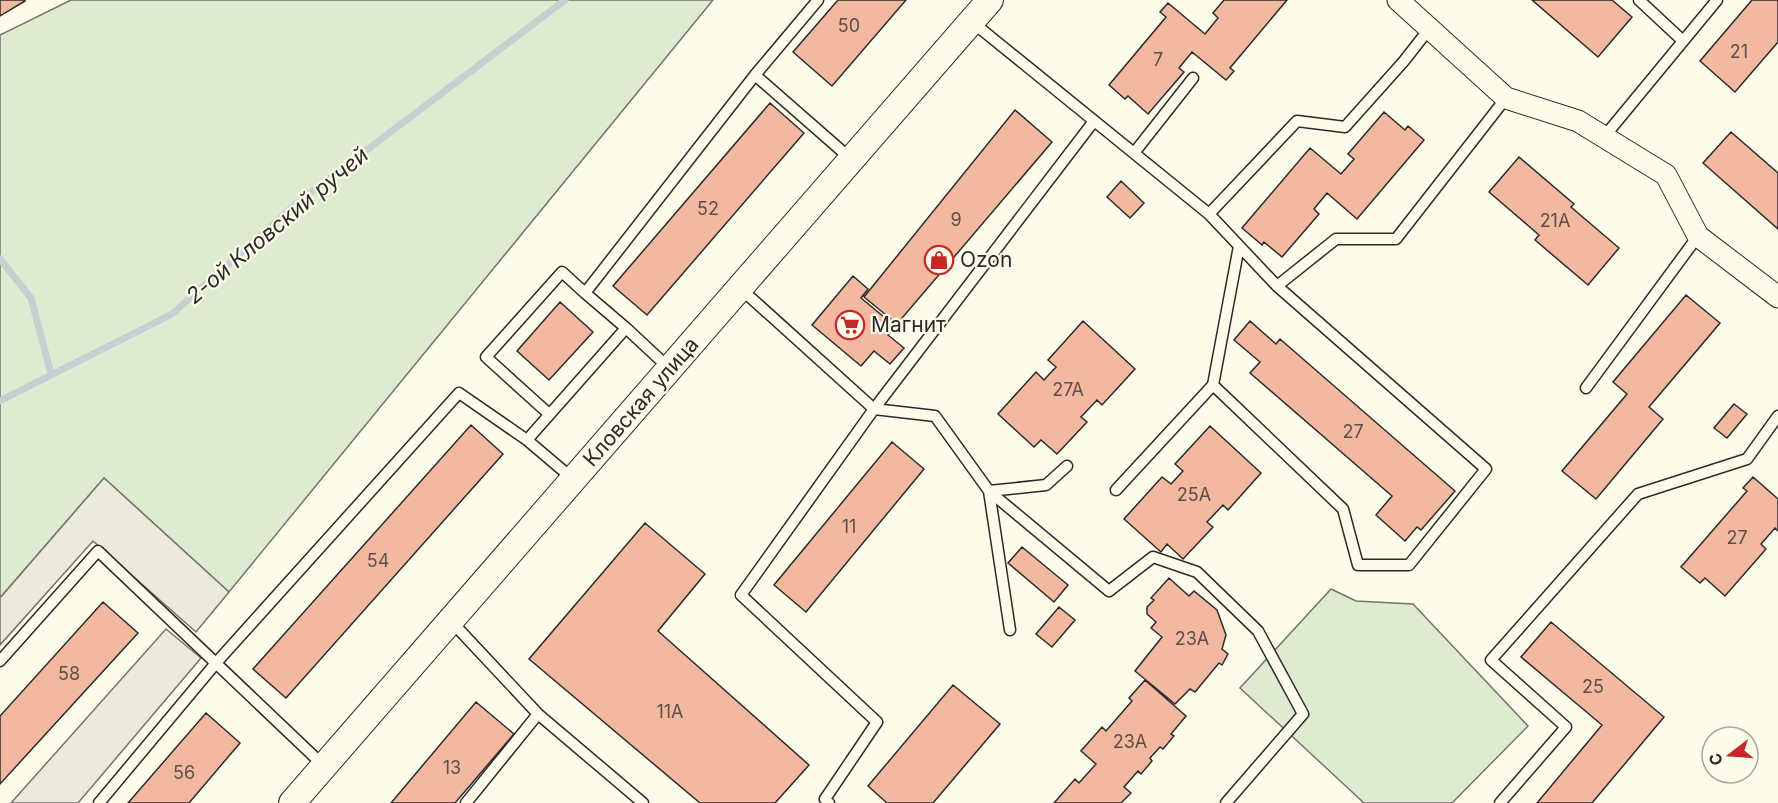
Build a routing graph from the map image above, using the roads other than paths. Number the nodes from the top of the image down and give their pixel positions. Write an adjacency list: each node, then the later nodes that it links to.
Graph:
1 (818, 0): 9 (lane)
2 (990, 0): 6 (street, Кловская улица)
3 (1398, 0): 7 (street)
4 (1639, 0): 8 (lane)
5 (1717, 0): 8 (lane)
6 (971, 21): 12 (lane); 15 (street, Кловская улица)
7 (1429, 29): 11 (street); 16 (lane)
8 (1683, 41): 13 (lane)
9 (755, 75): 15 (lane); 21 (lane)
10 (1193, 78): 14 (lane)
11 (1506, 98): 13 (street); 19 (lane)
12 (1094, 121): 14 (lane); 27 (lane)
13 (1604, 137): 17 (street)
14 (1134, 153): 16 (lane)
15 (851, 159): 20 (street, Кловская улица)
16 (1209, 214): 18 (lane)
17 (1698, 236): 22 (street); 26 (lane)
18 (1239, 246): 19 (lane); 25 (lane)
19 (1277, 286): 25 (lane)
20 (740, 288): 24 (street, Кловская улица); 27 (lane)
21 (585, 293): 23 (lane); 28 (lane)
22 (1778, 297)
23 (626, 328): 24 (lane); 28 (lane)
24 (670, 369): 32 (street, Кловская улица)
25 (1213, 385): 33 (lane)
26 (1586, 388)
27 (874, 410): 34 (lane); 45 (lane)
28 (549, 414): 30 (lane)
29 (1778, 416): 47 (lane)
30 (527, 440): 32 (lane); 38 (lane)
31 (1067, 466): 34 (lane)
32 (574, 479): 35 (street, Кловская улица)
33 (1116, 490)
34 (989, 491): 36 (lane); 46 (lane)
35 (451, 621): 39 (lane); 40 (street, Кловская улица)
36 (1010, 630)
37 (0, 661): 38 (lane)
38 (216, 663): 40 (lane); 41 (lane)
39 (538, 714): 43 (lane); 44 (lane)
40 (325, 766): 42 (street, Кловская улица)
41 (99, 803)
42 (292, 803)
43 (466, 803)
44 (644, 803)
45 (829, 803)
46 (1226, 803)
47 (1500, 803)

